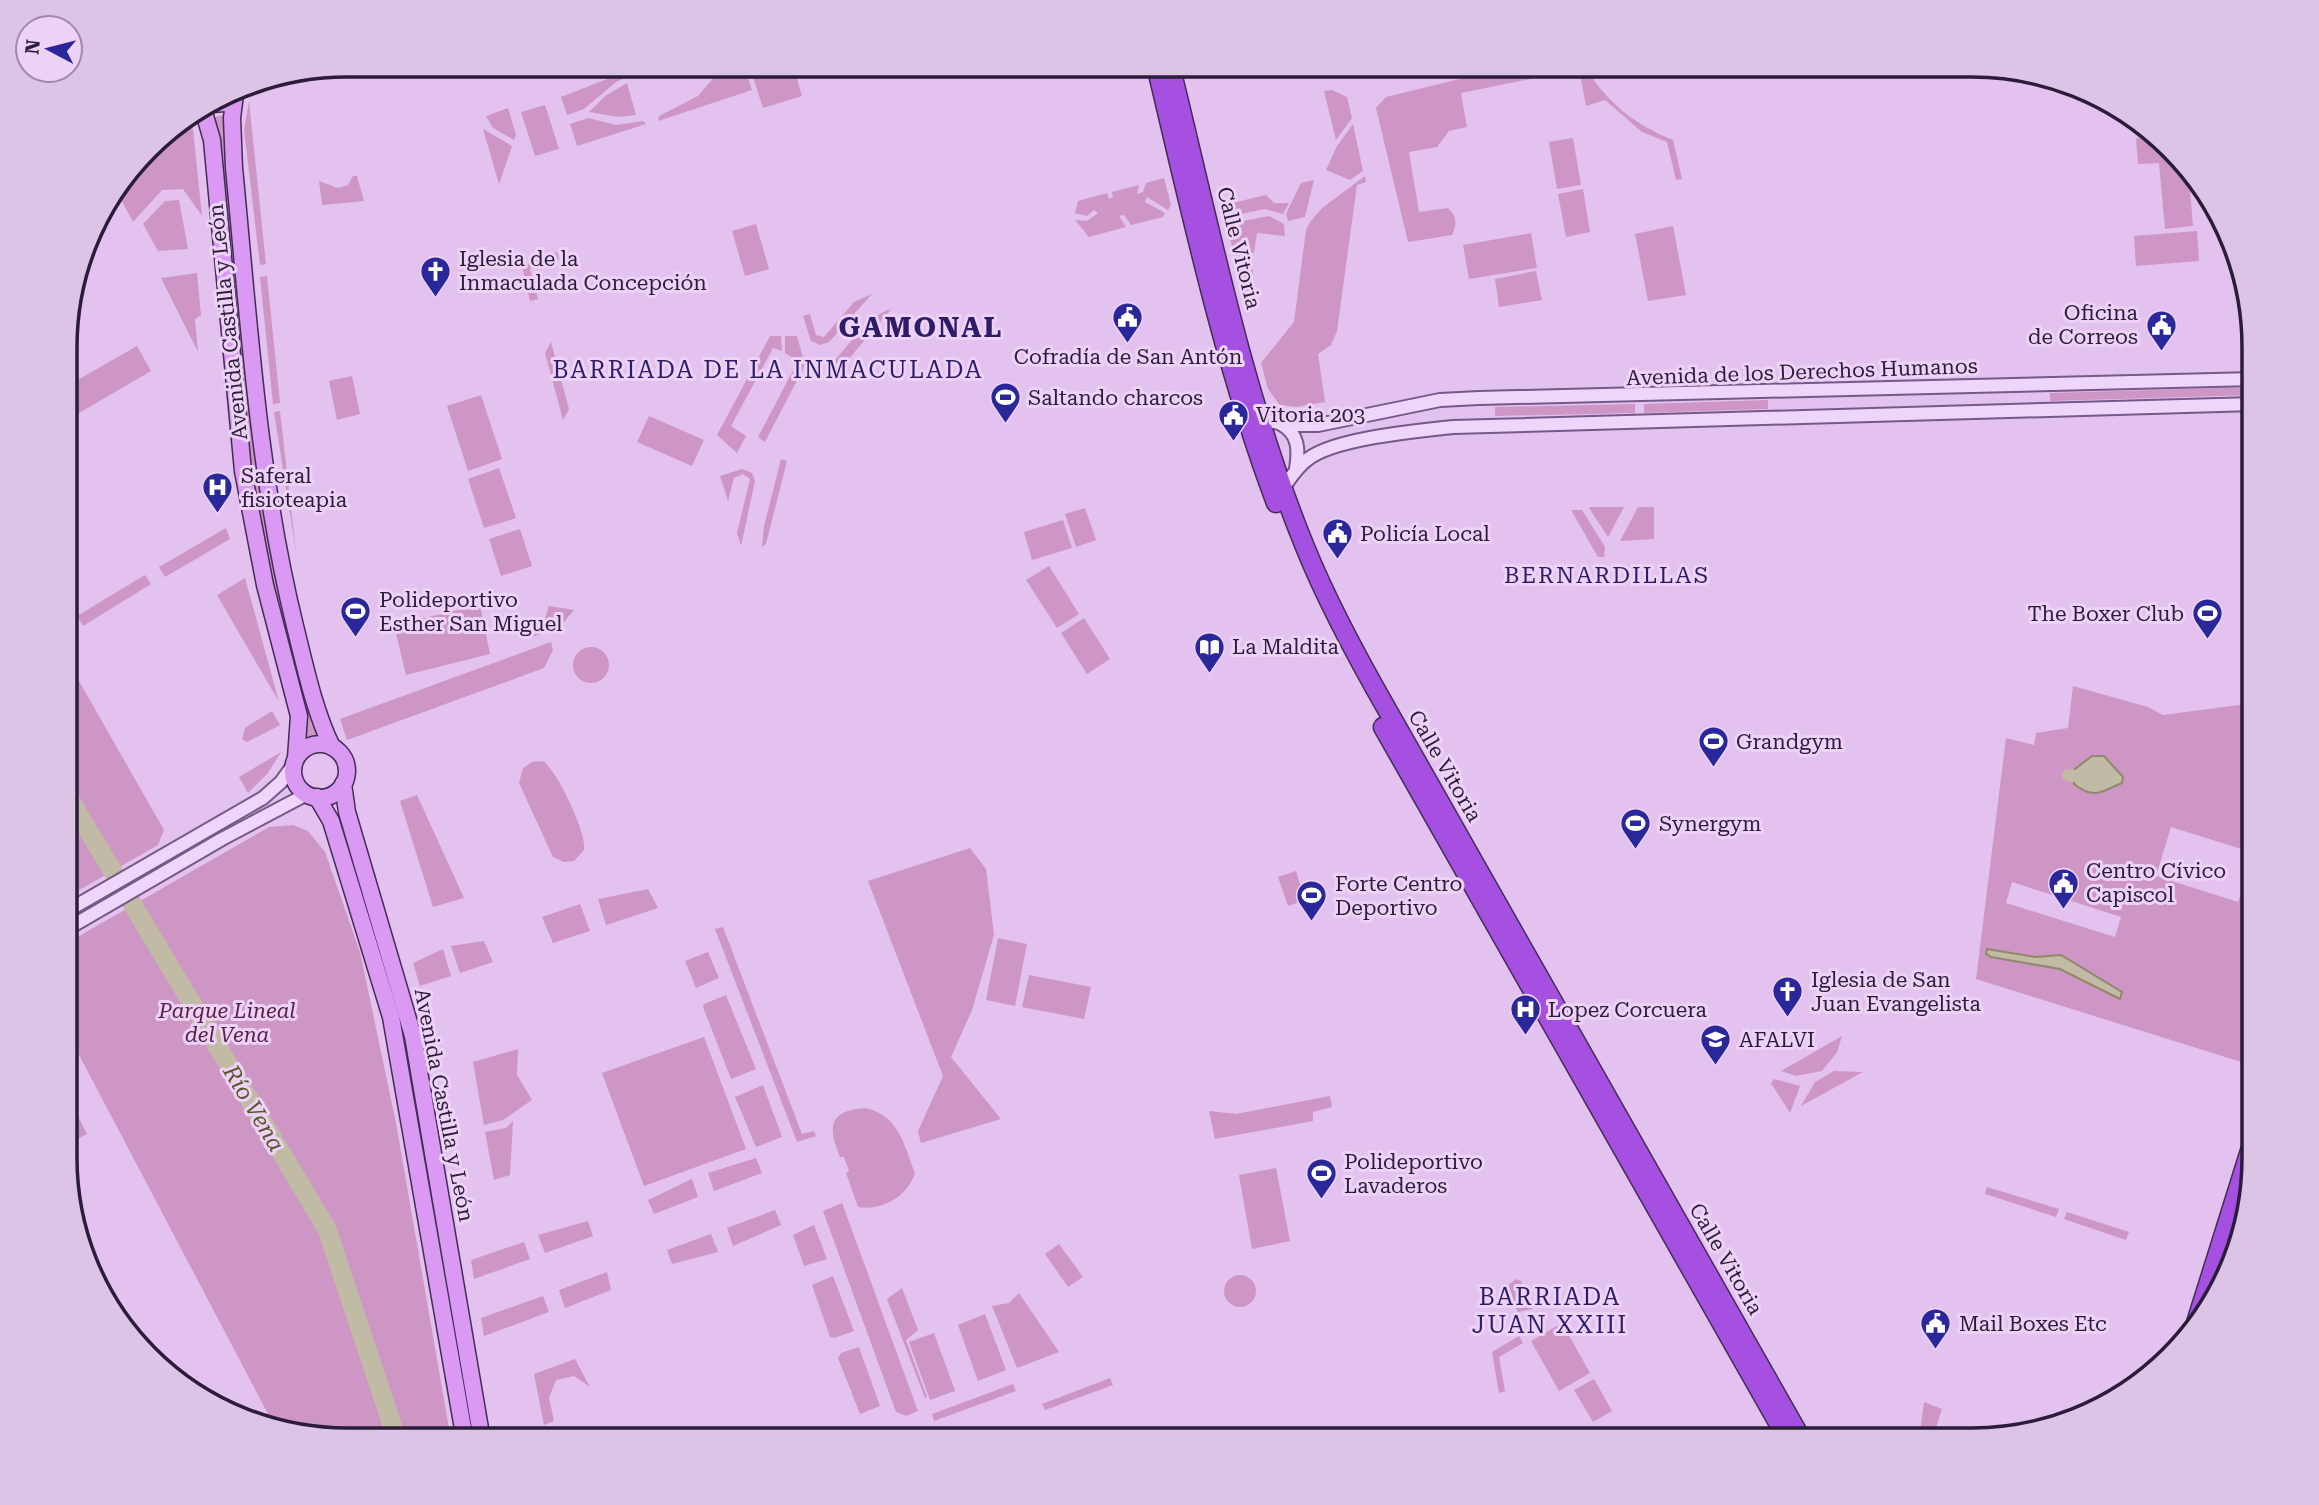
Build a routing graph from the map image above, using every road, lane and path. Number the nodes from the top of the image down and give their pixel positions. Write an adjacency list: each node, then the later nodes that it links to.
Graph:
1 (1159, 77): 10 (highway, Calle Vitoria)
2 (1173, 77): 10 (highway, Calle Vitoria)
3 (235, 102): 14 (main road, Avenida Castilla y León)
4 (209, 115): 6 (main road, Avenida Castilla y León)
5 (200, 121): 6 (main road)
6 (209, 127): 15 (main road, Avenida Castilla y León)
7 (2242, 379): 9 (street, Avenida de los Derechos Humanos)
8 (2242, 404): 11 (street, Avenida de los Derechos Humanos)
9 (1353, 416): 10 (street, Avenida de los Derechos Humanos); 11 (street)
10 (1264, 423): 12 (street); 13 (highway, Calle Vitoria); 24 (highway, Calle Vitoria)
11 (1359, 442): 12 (street, Avenida de los Derechos Humanos)
12 (1296, 469): 13 (street, Avenida de los Derechos Humanos)
13 (1283, 488): 25 (highway, Calle Vitoria)
14 (332, 747): 15 (main road); 16 (main road)
15 (295, 761): 17 (main road); 18 (street)
16 (343, 784): 17 (main road); 23 (main road, Avenida Castilla y León)
17 (312, 796): 19 (street); 22 (main road, Avenida Castilla y León)
18 (77, 905)
19 (77, 923)
20 (2241, 1180): 21 (highway)
21 (2205, 1295)
22 (463, 1428)
23 (480, 1428)
24 (1781, 1428)
25 (1795, 1428)

